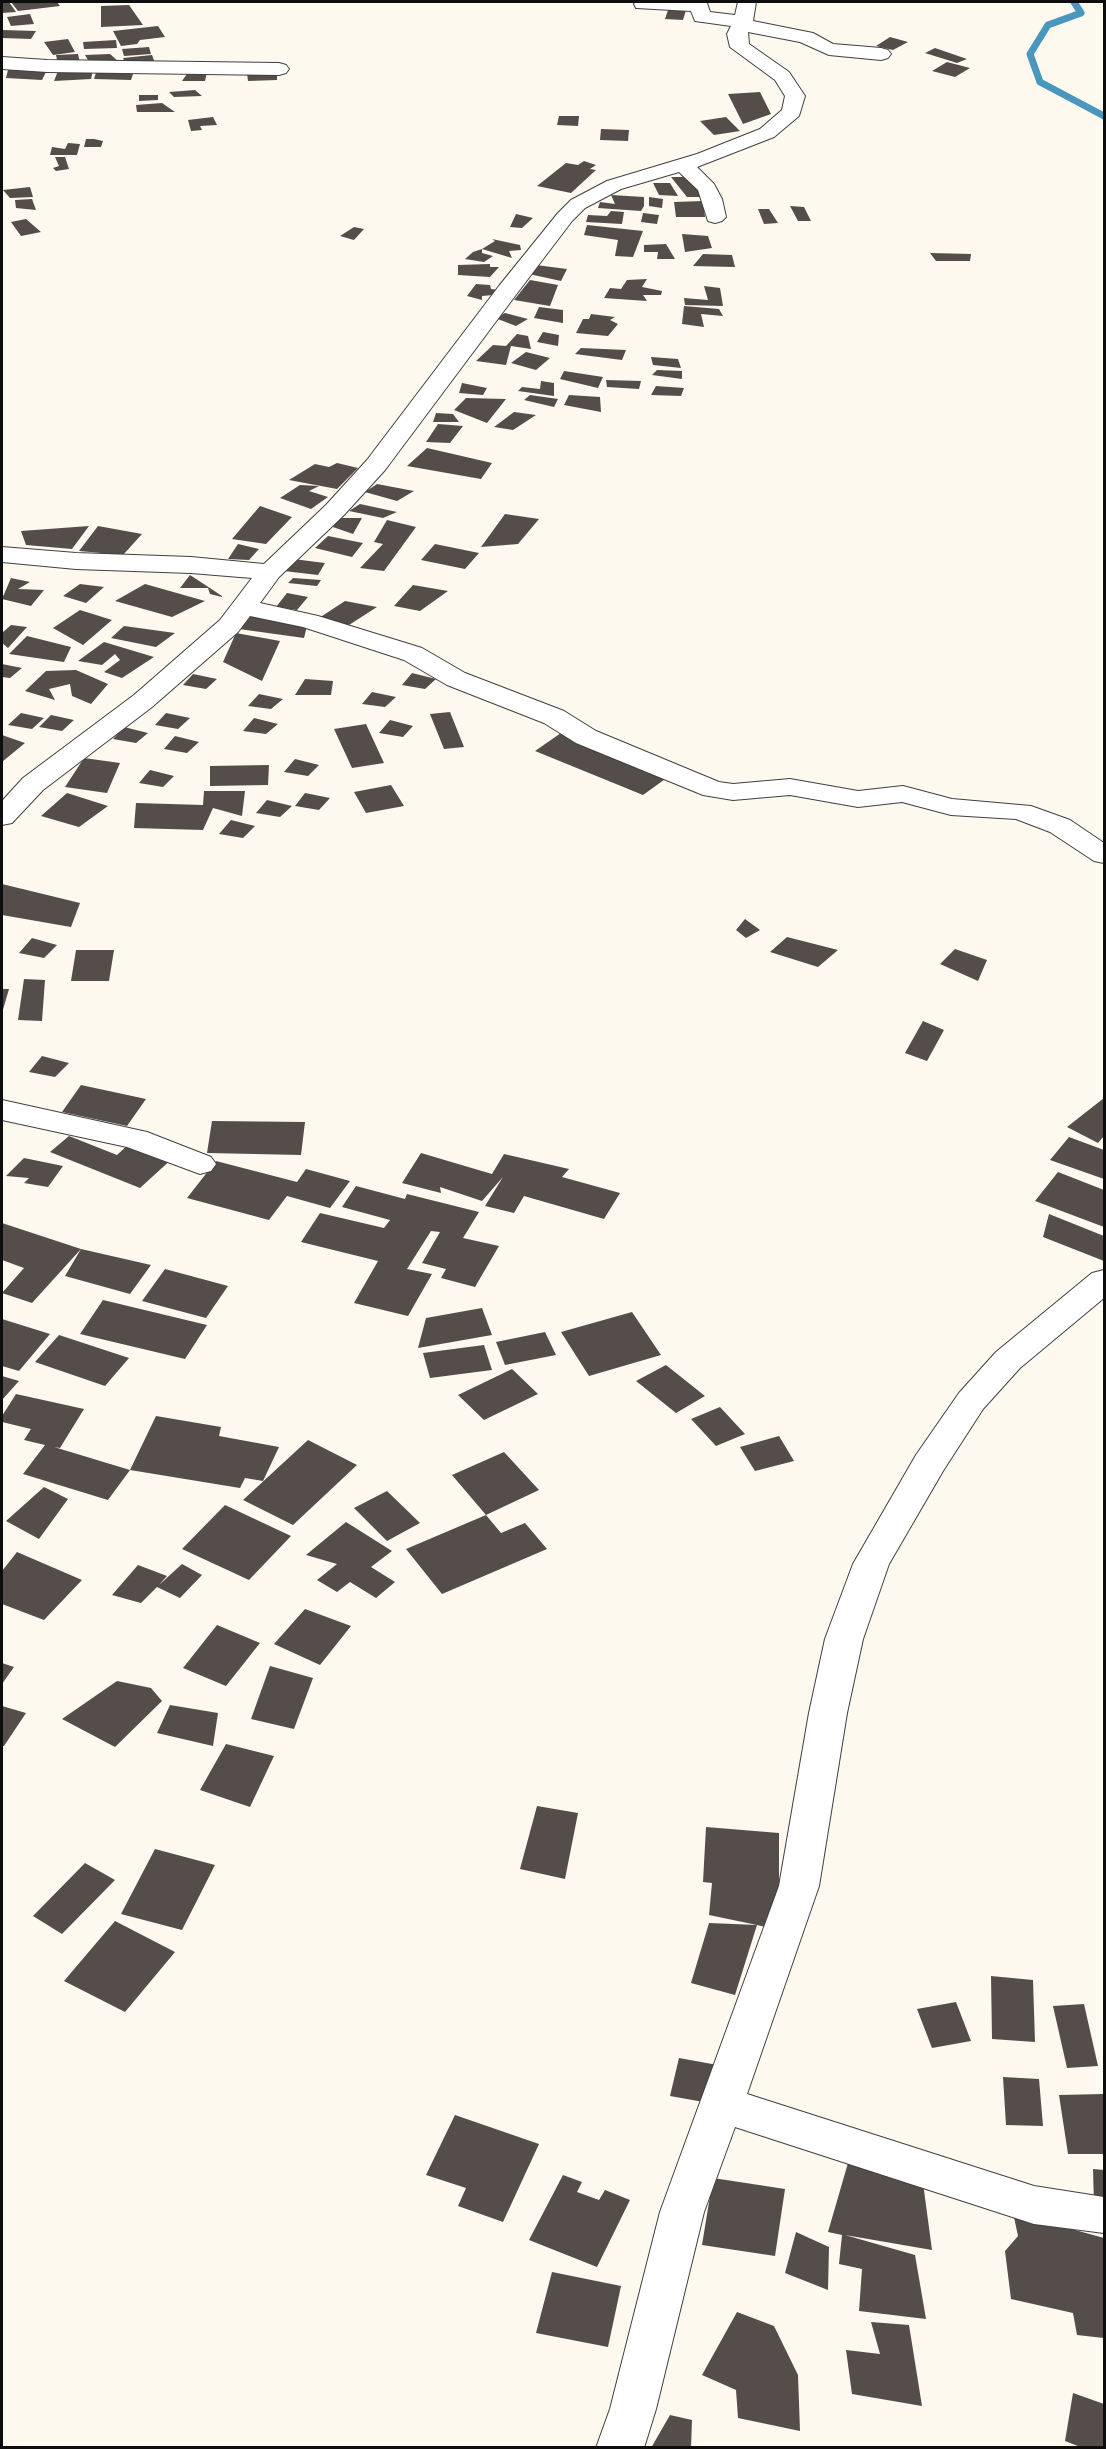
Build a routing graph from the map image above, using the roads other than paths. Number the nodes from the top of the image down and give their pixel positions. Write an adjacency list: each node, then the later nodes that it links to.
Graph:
1 (747, 2): 3 (street)
2 (643, 4): 3 (street)
3 (741, 27): 4 (street); 7 (street)
4 (881, 54)
5 (2, 63): 6 (street)
6 (279, 69)
7 (683, 164): 8 (street); 10 (street)
8 (715, 217)
9 (2, 554): 10 (street)
10 (270, 572): 11 (street)
11 (244, 607): 12 (street); 13 (street)
12 (2, 817)
13 (1104, 855)
14 (2, 1110): 15 (street)
15 (200, 1164)
16 (1104, 1281): 17 (street)
17 (722, 2104): 18 (street); 19 (street)
18 (1102, 2215)
19 (620, 2448)

